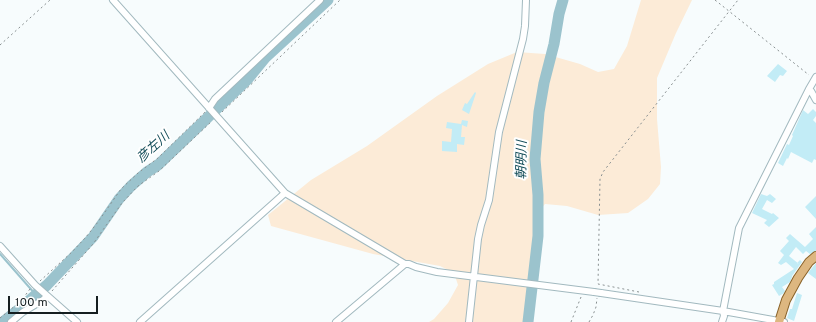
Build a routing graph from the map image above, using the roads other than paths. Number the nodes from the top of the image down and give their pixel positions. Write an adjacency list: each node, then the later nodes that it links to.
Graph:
1 (113, 0): 7 (street)
2 (320, 0): 7 (street)
3 (526, 0): 12 (street)
4 (815, 78): 5 (street)
5 (808, 89): 6 (street); 14 (street)
6 (816, 100)
7 (210, 108): 8 (street)
8 (285, 193): 11 (street); 17 (street)
9 (0, 246): 13 (street)
10 (816, 256): 21 (main road)
11 (405, 264): 12 (street); 18 (street)
12 (474, 277): 14 (street); 19 (street)
13 (46, 294): 15 (street); 16 (street)
14 (723, 311): 20 (street); 21 (street)
15 (11, 322)
16 (77, 322)
17 (140, 322)
18 (336, 322)
19 (469, 322)
20 (722, 322)
21 (781, 322)

